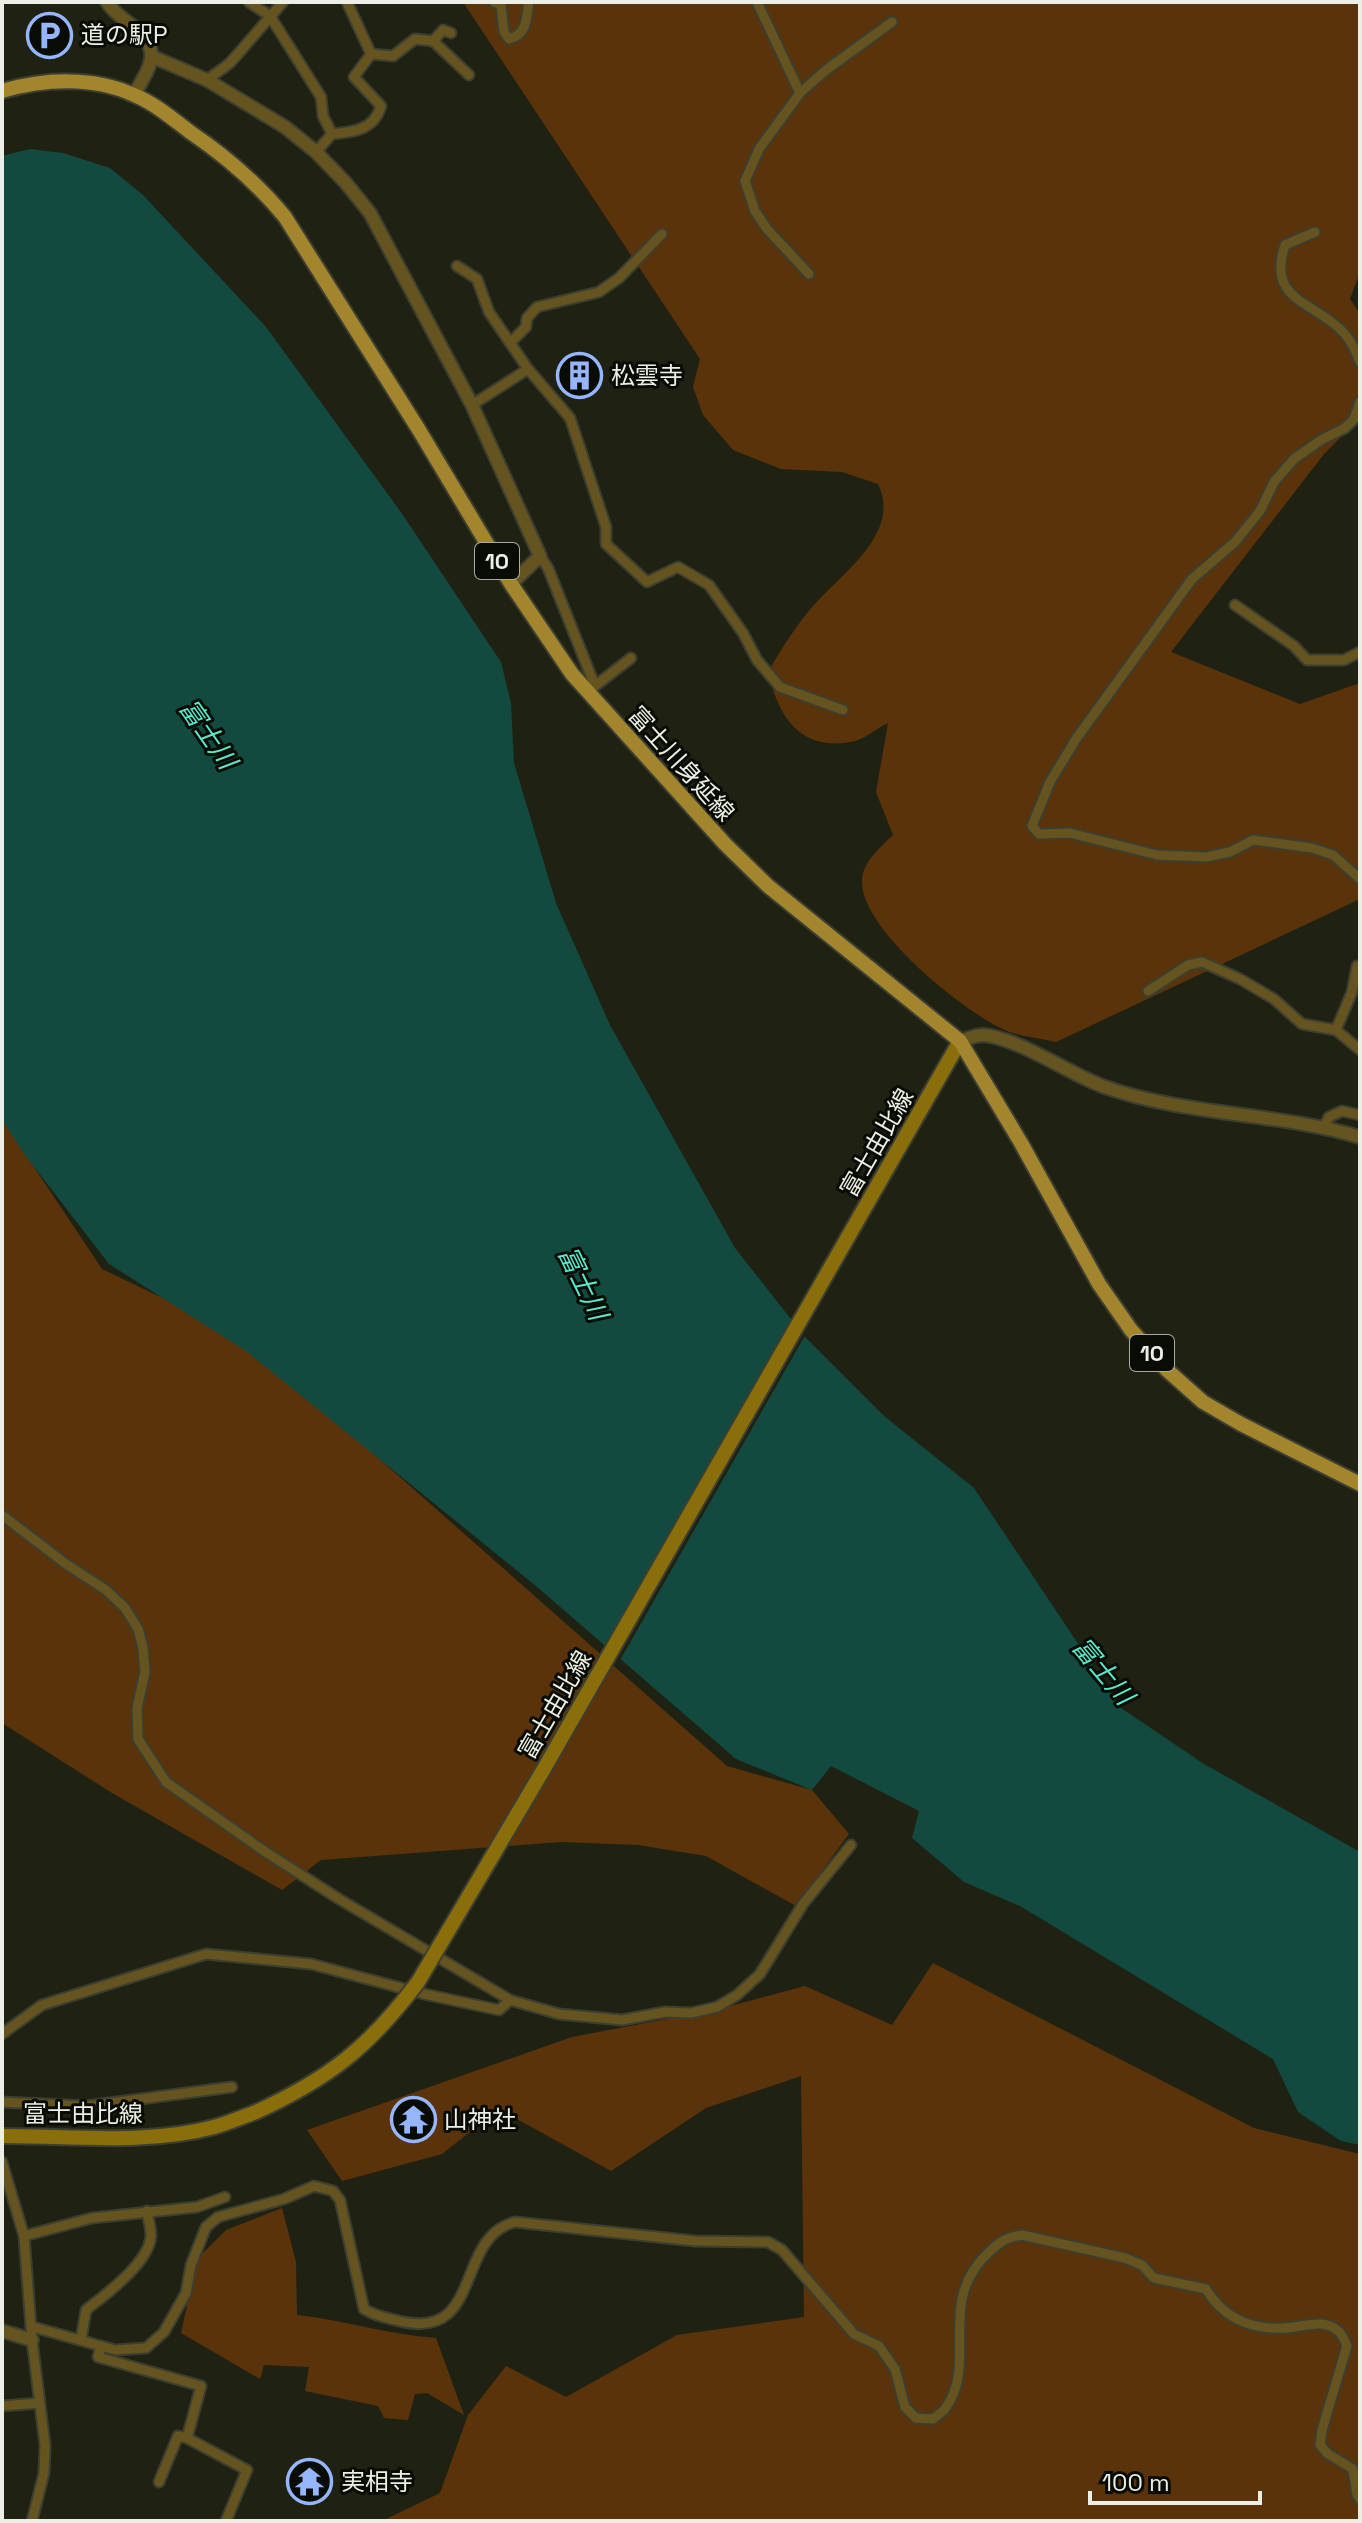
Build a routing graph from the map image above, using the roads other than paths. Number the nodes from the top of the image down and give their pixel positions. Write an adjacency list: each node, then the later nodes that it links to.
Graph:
1 (107, 2): 13 (street)
2 (249, 2): 8 (street)
3 (283, 2): 8 (street)
4 (347, 2): 12 (street)
5 (494, 2): 6 (street)
6 (529, 2)
7 (757, 2): 17 (street)
8 (270, 16): 15 (street); 19 (street)
9 (892, 22): 17 (street)
10 (451, 33): 11 (street)
11 (433, 41): 12 (street); 14 (street)
12 (371, 54): 19 (street)
13 (153, 57): 15 (street); 18 (street)
14 (469, 75)
15 (207, 80): 20 (street)
16 (2, 91): 18 (main road, 富士川身延線 / 10)
17 (800, 93): 24 (street)
18 (134, 95): 31 (main road, 富士川身延線 / 10)
19 (332, 134): 20 (street)
20 (316, 152): 29 (street)
21 (1315, 232): 26 (street)
22 (662, 234): 25 (street)
23 (457, 266): 25 (street)
24 (809, 274)
25 (510, 343): 27 (street)
26 (1360, 362)
27 (528, 369): 29 (street); 35 (street)
28 (1360, 402): 36 (street)
29 (472, 405): 30 (street)
30 (540, 556): 31 (street); 34 (street)
31 (511, 584): 41 (main road, 富士川身延線 / 10)
32 (1235, 605): 33 (street)
33 (1360, 652)
34 (631, 658)
35 (843, 710)
36 (1360, 879)
37 (1357, 966): 39 (street)
38 (1148, 991): 40 (street)
39 (1356, 994): 40 (street)
40 (1336, 1030): 42 (street)
41 (960, 1041): 44 (street); 46 (main road, 富士川身延線 / 10); 53 (main road, 富士由比線, bridge)
42 (1360, 1050)
43 (1360, 1115): 44 (street)
44 (1323, 1129): 45 (street)
45 (1360, 1137)
46 (1358, 1479)
47 (2, 1515): 49 (street)
48 (851, 1845): 49 (street)
49 (510, 2000): 50 (street)
50 (2, 2034)
51 (232, 2087): 52 (street)
52 (2, 2102)
53 (2, 2136)
54 (2, 2163): 57 (street)
55 (225, 2197): 56 (street)
56 (147, 2211): 57 (street); 60 (street)
57 (24, 2236): 59 (street)
58 (2, 2331): 59 (street)
59 (33, 2333): 60 (street); 62 (street)
60 (81, 2340): 61 (street)
61 (101, 2346): 64 (street); 66 (street)
62 (39, 2403): 63 (street); 67 (street)
63 (2, 2406)
64 (187, 2438): 65 (street); 68 (street)
65 (159, 2482)
66 (1360, 2499)
67 (32, 2521)
68 (226, 2521)

